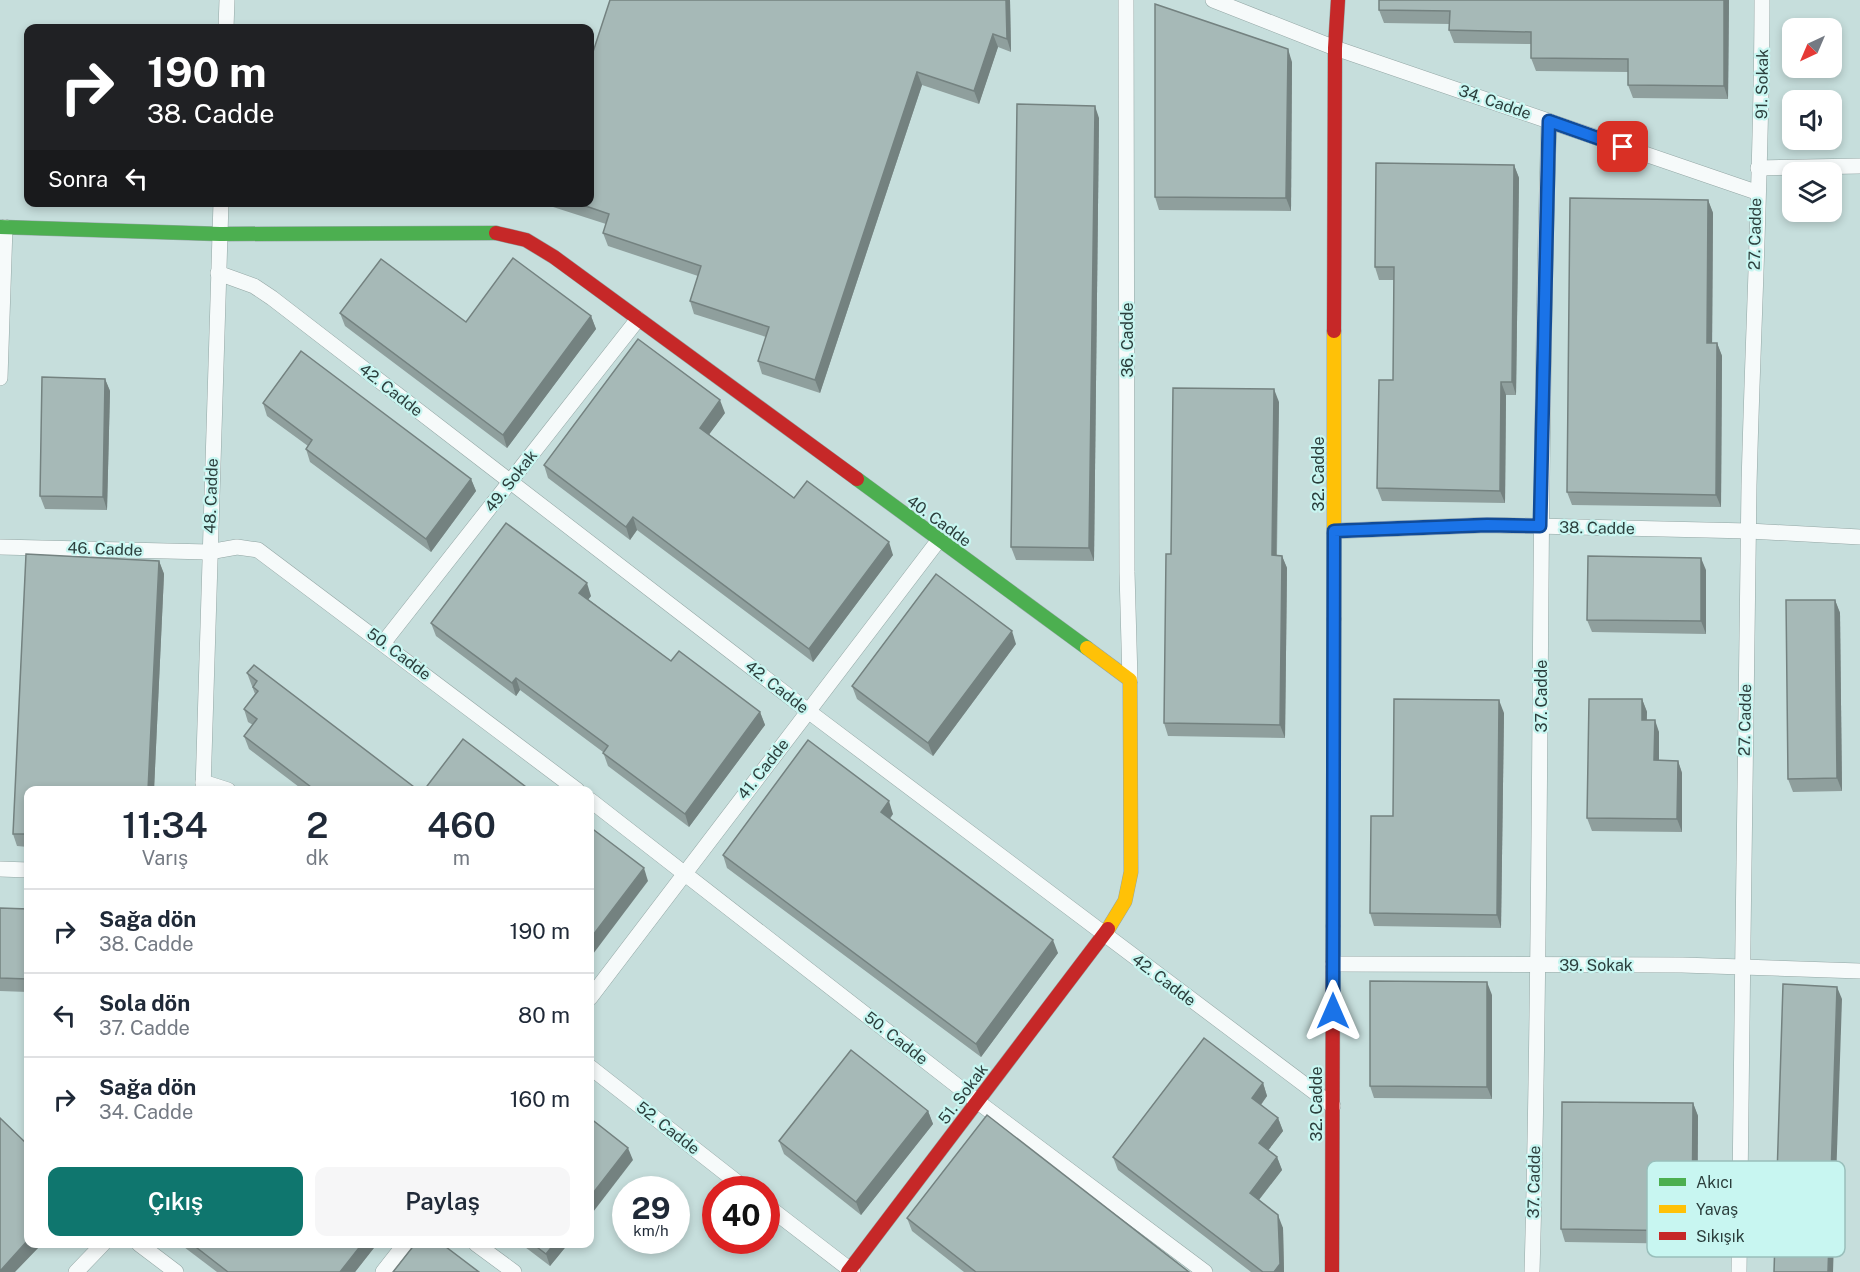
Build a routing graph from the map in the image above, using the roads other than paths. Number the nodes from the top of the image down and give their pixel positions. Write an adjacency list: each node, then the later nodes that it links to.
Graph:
1 (1126, 0): 27 (street, 36. Cadde)
2 (1213, 0): 7 (street, 34. Cadde)
3 (1338, 0): 7 (street, 32. Cadde)
4 (1762, 0): 10 (street, 91. Sokak)
5 (230, 1): 6 (street)
6 (227, 24)
7 (1335, 48): 8 (street, 34. Cadde); 20 (street, 32. Cadde)
8 (1549, 121): 11 (street, 34. Cadde); 19 (street, 37. Cadde)
9 (1860, 166): 10 (street)
10 (1758, 168): 11 (street, 27. Cadde)
11 (1756, 192): 21 (street, 27. Cadde)
12 (221, 207): 14 (street, 48. Cadde)
13 (2, 227): 14 (street); 17 (street)
14 (220, 234): 15 (street, 48. Cadde); 16 (street, 40. Cadde)
15 (218, 273): 18 (street, 42. Cadde); 25 (street, 48. Cadde)
16 (638, 319): 18 (street, 49. Sokak); 23 (street, 40. Cadde)
17 (0, 378)
18 (510, 482): 26 (street, 49. Sokak); 28 (street, 42. Cadde)
19 (1540, 526): 20 (street, 38. Cadde); 21 (street, 38. Cadde); 37 (street, 37. Cadde)
20 (1334, 531): 36 (street, 32. Cadde)
21 (1749, 531): 22 (street, 38. Cadde); 38 (street, 27. Cadde)
22 (1860, 537)
23 (938, 541): 27 (street, 40. Cadde); 28 (street, 41. Cadde)
24 (0, 547): 25 (street, 46. Cadde)
25 (209, 552): 26 (street, 50. Cadde); 29 (street, 48. Cadde)
26 (384, 642): 30 (street, 50. Cadde)
27 (1130, 680): 35 (street)
28 (808, 711): 34 (street, 41. Cadde); 35 (street, 42. Cadde)
29 (203, 786)
30 (572, 786)
31 (594, 803): 34 (street, 50. Cadde)
32 (0, 869): 33 (street)
33 (24, 870)
34 (684, 873): 40 (street, 41. Cadde); 42 (street, 50. Cadde)
35 (1104, 935): 42 (street, 51. Sokak); 43 (street, 42. Cadde)
36 (1333, 964): 37 (street, 39. Sokak); 43 (street, 32. Cadde)
37 (1537, 964): 38 (street, 39. Sokak); 59 (street, 37. Cadde)
38 (1744, 967): 39 (street, 39. Sokak); 44 (street, 27. Cadde)
39 (1860, 971)
40 (594, 993)
41 (594, 1070): 45 (street, 52. Cadde)
42 (978, 1102): 52 (street, 51. Sokak); 57 (street, 50. Cadde)
43 (1333, 1106): 58 (street, 32. Cadde)
44 (1741, 1161)
45 (729, 1176)
46 (780, 1216): 52 (street)
47 (99, 1248): 53 (street)
48 (144, 1248): 54 (street)
49 (402, 1248): 55 (street)
50 (481, 1248): 56 (street)
51 (1739, 1257): 60 (street, 27. Cadde)
52 (850, 1271)
53 (76, 1272)
54 (176, 1272)
55 (383, 1272)
56 (514, 1272)
57 (1205, 1272)
58 (1332, 1272)
59 (1532, 1272)
60 (1739, 1272)

